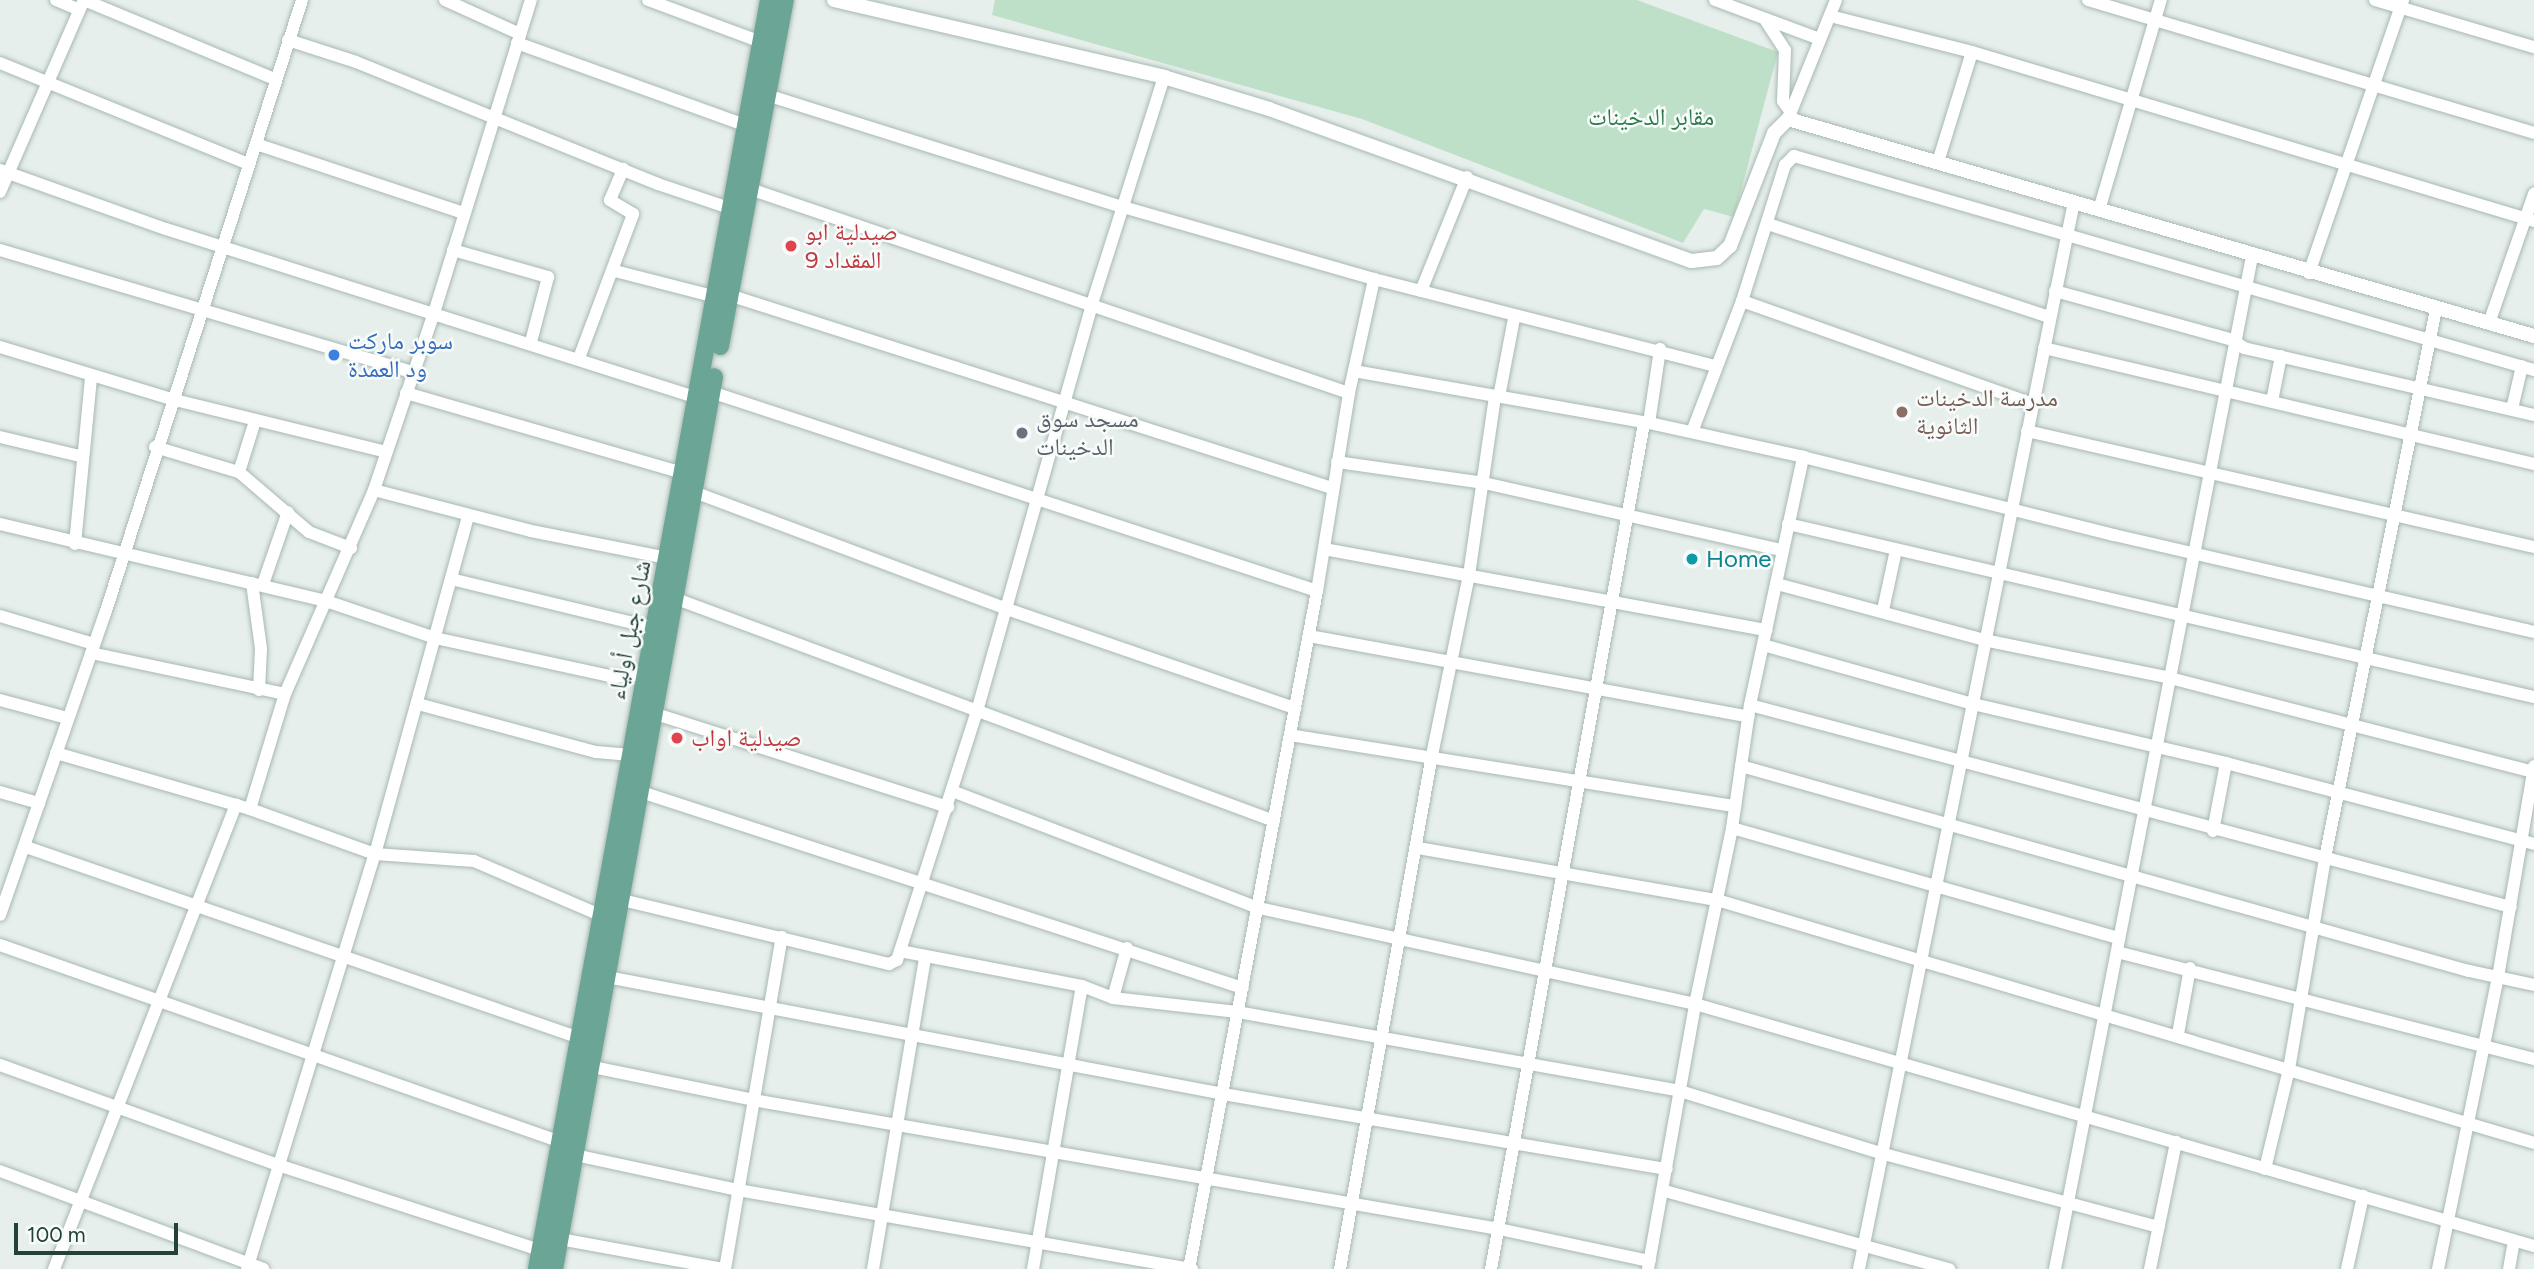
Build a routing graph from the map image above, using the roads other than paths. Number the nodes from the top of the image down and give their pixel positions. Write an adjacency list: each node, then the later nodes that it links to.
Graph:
1 (56, 0): 14 (street)
2 (302, 0): 21 (street)
3 (445, 0): 19 (street)
4 (531, 0): 19 (street)
5 (648, 0): 22 (street)
6 (769, 0): 22 (main road, شارع جبل أولياء)
7 (785, 0): 30 (main road, شارع جبل أولياء)
8 (834, 0): 26 (street)
9 (1715, 0): 18 (street)
10 (1836, 0): 16 (street)
11 (2088, 0): 17 (street)
12 (2161, 0): 17 (street)
13 (2375, 0): 15 (street)
14 (83, 4): 27 (street); 28 (street)
15 (2401, 4): 23 (street); 29 (street)
16 (1830, 16): 20 (street); 24 (street)
17 (2156, 20): 29 (street); 31 (street)
18 (1766, 21): 20 (street); 32 (street)
19 (518, 39): 33 (street); 34 (street)
20 (1820, 39): 32 (street)
21 (288, 40): 27 (street); 33 (street)
22 (761, 42): 34 (main road, شارع جبل أولياء)
23 (2534, 47)
24 (1972, 52): 31 (street); 37 (street)
25 (0, 63): 28 (street)
26 (1164, 77): 42 (street); 47 (street)
27 (275, 79): 36 (street)
28 (47, 83): 38 (street); 41 (street)
29 (2370, 86): 35 (street); 39 (street)
30 (767, 94): 43 (main road, شارع جبل أولياء); 47 (street)
31 (2132, 99): 39 (street); 49 (street)
32 (1789, 115): 37 (street); 42 (street)
33 (494, 118): 40 (street); 50 (street)
34 (747, 126): 48 (main road, شارع جبل أولياء)
35 (2534, 134)
36 (256, 144): 38 (street); 50 (street)
37 (1938, 162): 46 (street)
38 (249, 164): 54 (street)
39 (2346, 166): 51 (street); 59 (street)
40 (623, 169): 48 (street); 58 (street)
41 (5, 172): 44 (street); 54 (street)
42 (1468, 177): 62 (street)
43 (750, 189): 64 (main road, شارع جبل أولياء); 66 (street)
44 (0, 192)
45 (2534, 194): 51 (street)
46 (2074, 202): 49 (street); 53 (street)
47 (1123, 207): 60 (street); 66 (street)
48 (732, 209): 64 (main road, شارع جبل أولياء)
49 (2099, 210): 57 (street)
50 (464, 213): 56 (street)
51 (2529, 220): 72 (street)
52 (1768, 224): 53 (street); 65 (street); 70 (street)
53 (2066, 235): 61 (street); 63 (street)
54 (221, 246): 68 (street); 69 (street)
55 (0, 250): 68 (street)
56 (453, 250): 69 (street); 76 (street)
57 (2252, 256): 59 (street); 61 (street)
58 (615, 271): 64 (street); 81 (street)
59 (2309, 273): 67 (street)
60 (1374, 279): 62 (street); 84 (street)
61 (2246, 285): 74 (street); 75 (street)
62 (1421, 291): 71 (street)
63 (2055, 291): 70 (street); 75 (street)
64 (723, 296): 91 (main road, شارع جبل أولياء); 95 (street)
65 (1742, 301): 82 (street); 96 (street)
66 (1091, 307): 90 (street); 95 (street)
67 (2436, 309): 72 (street); 74 (street)
68 (200, 313): 85 (street); 93 (street)
69 (434, 313): 76 (street); 85 (street)
70 (2050, 317): 78 (street)
71 (1514, 318): 79 (street); 92 (street)
72 (2489, 323): 73 (street)
73 (2534, 336)
74 (2428, 339): 83 (street); 87 (street)
75 (2234, 340): 80 (street); 88 (street)
76 (531, 342): 81 (street)
77 (0, 347): 86 (street)
78 (2044, 348): 88 (street); 96 (street)
79 (1660, 349): 82 (street); 100 (street)
80 (2281, 356): 87 (street); 94 (street)
81 (579, 358): 91 (street)
82 (1716, 366): 102 (street)
83 (2528, 368): 97 (street)
84 (1354, 371): 90 (street); 92 (street)
85 (412, 372): 89 (street)
86 (91, 377): 93 (street); 107 (street)
87 (2417, 387): 97 (street); 103 (street)
88 (2225, 390): 94 (street); 113 (street)
89 (406, 393): 106 (street); 112 (street)
90 (1349, 393): 109 (street)
91 (704, 395): 112 (main road, شارع جبل أولياء); 117 (main road, شارع جبل أولياء); 118 (street)
92 (1497, 397): 100 (street); 114 (street)
93 (171, 399): 99 (street); 105 (street)
94 (2272, 401): 103 (street)
95 (1066, 402): 115 (street); 118 (street)
96 (2033, 404): 101 (street)
97 (2512, 409): 98 (street)
98 (2534, 415)
99 (255, 421): 106 (street); 111 (street)
100 (1646, 424): 102 (street); 121 (street)
101 (2027, 431): 113 (street); 119 (street)
102 (1692, 432): 108 (street)
103 (2408, 435): 110 (street); 122 (street)
104 (0, 437): 107 (street)
105 (155, 447): 111 (street); 134 (street)
106 (386, 452): 116 (street)
107 (80, 456): 127 (street)
108 (1803, 457): 119 (street); 125 (street)
109 (1337, 462): 114 (street); 115 (street)
110 (2534, 464)
111 (239, 472): 120 (street)
112 (683, 474): 126 (main road, شارع جبل أولياء)
113 (2209, 474): 122 (street); 133 (street)
114 (1484, 483): 121 (street); 136 (street)
115 (1332, 488): 130 (street)
116 (374, 490): 123 (street); 129 (street)
117 (694, 492): 126 (main road, شارع جبل أولياء); 146 (street)
118 (1038, 500): 141 (street); 146 (street)
119 (2009, 508): 133 (street); 137 (street)
120 (288, 512): 129 (street); 139 (street)
121 (1626, 513): 131 (street); 144 (street)
122 (2392, 514): 128 (street); 142 (street)
123 (468, 516): 135 (street); 138 (street)
124 (0, 524): 127 (street)
125 (1787, 524): 131 (street); 132 (street)
126 (680, 527): 135 (main road, شارع جبل أولياء); 143 (main road, شارع جبل أولياء)
127 (75, 544): 134 (street)
128 (2534, 547)
129 (351, 548): 145 (street)
130 (1324, 549): 136 (street); 141 (street)
131 (1782, 550): 140 (street)
132 (1896, 550): 137 (street); 147 (street)
133 (2196, 553): 142 (street); 149 (street)
134 (123, 556): 139 (street); 157 (street)
135 (667, 558): 150 (main road, شارع جبل أولياء)
136 (1469, 575): 144 (street); 159 (street)
137 (1998, 575): 149 (street); 155 (street)
138 (452, 579): 150 (street); 154 (street)
139 (257, 584): 145 (street); 162 (street)
140 (1777, 584): 147 (street); 151 (street)
141 (1317, 591): 153 (street)
142 (2376, 594): 152 (street); 158 (street)
143 (674, 598): 170 (street); 172 (main road, شارع جبل أولياء)
144 (1612, 600): 151 (street); 163 (street)
145 (326, 601): 154 (street); 164 (street)
146 (1007, 609): 169 (street); 170 (street)
147 (1883, 610): 155 (street)
148 (0, 616): 157 (street)
149 (2182, 617): 158 (street); 161 (street)
150 (654, 628): 160 (main road, شارع جبل أولياء)
151 (1767, 630): 156 (street)
152 (2534, 632)
153 (1309, 636): 159 (street); 169 (street)
154 (435, 638): 160 (street); 167 (street)
155 (1984, 640): 161 (street); 168 (street)
156 (1763, 645): 168 (street); 171 (street)
157 (93, 648): 162 (street); 173 (street)
158 (2366, 658): 165 (street); 174 (street)
159 (1451, 665): 163 (street); 179 (street)
160 (645, 675): 178 (main road, شارع جبل أولياء)
161 (2169, 678): 174 (street); 176 (street)
162 (258, 690): 164 (street)
163 (1598, 690): 171 (street); 184 (street)
164 (285, 694): 193 (street)
165 (2534, 697)
166 (0, 700): 173 (street)
167 (418, 704): 178 (street); 202 (street)
168 (1973, 704): 176 (street); 180 (street)
169 (1295, 708): 175 (street)
170 (977, 710): 186 (street); 195 (street)
171 (1750, 711): 180 (street); 182 (street)
172 (653, 713): 185 (main road, شارع جبل أولياء); 192 (street)
173 (67, 718): 177 (street)
174 (2352, 725): 183 (street); 188 (street)
175 (1290, 735): 179 (street); 195 (street)
176 (2157, 746): 181 (street); 194 (street)
177 (56, 753): 189 (street); 190 (street)
178 (631, 755): 215 (main road, شارع جبل أولياء)
179 (1431, 760): 184 (street); 201 (street)
180 (1960, 762): 194 (street); 196 (street)
181 (2226, 763): 188 (street); 198 (street)
182 (1741, 766): 191 (street); 196 (street)
183 (2534, 770): 199 (street)
184 (1579, 779): 191 (street); 205 (street)
185 (638, 791): 207 (street); 209 (main road, شارع جبل أولياء)
186 (952, 791): 192 (street); 212 (street)
187 (0, 792): 189 (street)
188 (2339, 793): 199 (street); 203 (street)
189 (39, 803): 200 (street)
190 (236, 804): 193 (street); 213 (street)
191 (1735, 806): 197 (street)
192 (948, 807): 207 (street)
193 (250, 808): 202 (street)
194 (2144, 812): 198 (street); 204 (street)
195 (1274, 821): 212 (street)
196 (1949, 823): 204 (street); 208 (street)
197 (1732, 828): 208 (street); 210 (street)
198 (2214, 831): 203 (street)
199 (2528, 843): 211 (street)
200 (26, 847): 206 (street); 213 (street)
201 (1418, 848): 205 (street); 219 (street)
202 (375, 854): 215 (street); 225 (street)
203 (2325, 858): 211 (street); 216 (street)
204 (2130, 875): 216 (street); 218 (street)
205 (1562, 876): 210 (street); 228 (street)
206 (6, 882): 214 (street)
207 (923, 885): 221 (street); 222 (street)
208 (1936, 886): 218 (street); 226 (street)
209 (618, 899): 217 (street); 229 (main road, شارع جبل أولياء)
210 (1717, 900): 226 (street); 237 (street)
211 (2511, 907): 230 (street)
212 (1259, 908): 219 (street); 233 (street)
213 (198, 909): 225 (street); 236 (street)
214 (0, 915)
215 (600, 915): 243 (main road, شارع جبل أولياء)
216 (2315, 926): 230 (street); 234 (street)
217 (782, 937): 222 (street); 238 (street)
218 (2118, 938): 223 (street)
219 (1402, 939): 228 (street); 244 (street)
220 (0, 944): 236 (street)
221 (1127, 948): 233 (street); 235 (street)
222 (900, 951): 224 (street)
223 (2117, 952): 227 (street); 240 (street)
224 (925, 957): 232 (street); 241 (street)
225 (341, 958): 243 (street); 246 (street)
226 (1922, 960): 240 (street); 251 (street)
227 (2190, 968): 234 (street); 242 (street)
228 (1546, 970): 237 (street); 248 (street)
229 (607, 977): 238 (street); 253 (main road, شارع جبل أولياء)
230 (2498, 977): 231 (street); 245 (street)
231 (2534, 985)
232 (1082, 986): 235 (street); 250 (street)
233 (1243, 988): 239 (street)
234 (2300, 997): 245 (street); 254 (street)
235 (1113, 998): 239 (street)
236 (159, 999): 246 (street); 258 (street)
237 (1695, 1004): 251 (street); 255 (street)
238 (770, 1009): 241 (street); 257 (street)
239 (1237, 1012): 244 (street); 256 (street)
240 (2107, 1013): 242 (street); 259 (street)
241 (915, 1033): 250 (street); 262 (street)
242 (2178, 1034): 254 (street)
243 (577, 1037): 249 (main road, شارع جبل أولياء)
244 (1384, 1039): 248 (street); 260 (street)
245 (2485, 1044): 247 (street); 261 (street)
246 (310, 1057): 263 (street); 270 (street)
247 (2534, 1059)
248 (1529, 1061): 255 (street); 266 (street)
249 (572, 1062): 253 (street); 263 (main road, شارع جبل أولياء)
250 (1070, 1062): 256 (street); 267 (street)
251 (1901, 1062): 259 (street); 268 (street)
252 (0, 1065): 258 (street)
253 (590, 1066): 257 (street); 269 (main road, شارع جبل أولياء)
254 (2289, 1069): 261 (street); 272 (street)
255 (1680, 1091): 268 (street); 271 (street)
256 (1223, 1094): 260 (street); 274 (street)
257 (753, 1100): 262 (street); 275 (street)
258 (116, 1108): 270 (street); 278 (street)
259 (2085, 1116): 264 (street); 280 (street)
260 (1368, 1120): 266 (street); 279 (street)
261 (2468, 1122): 265 (street); 282 (street)
262 (900, 1125): 267 (street); 281 (street)
263 (558, 1141): 290 (main road, شارع جبل أولياء)
264 (2176, 1142): 272 (street); 283 (street)
265 (2534, 1143)
266 (1516, 1145): 271 (street); 284 (street)
267 (1052, 1150): 274 (street); 287 (street)
268 (1884, 1154): 280 (street); 288 (street)
269 (575, 1156): 275 (street); 285 (main road, شارع جبل أولياء)
270 (278, 1165): 290 (street); 292 (street)
271 (1667, 1169): 276 (street)
272 (2265, 1169): 277 (street)
273 (0, 1171): 278 (street)
274 (1206, 1177): 279 (street); 300 (street)
275 (738, 1190): 281 (street); 297 (street)
276 (1665, 1191): 288 (street); 291 (street)
277 (2364, 1196): 282 (street); 307 (street)
278 (80, 1201): 292 (street); 293 (street)
279 (1352, 1204): 284 (street); 301 (street)
280 (2069, 1204): 283 (street); 305 (street)
281 (883, 1216): 287 (street); 298 (street)
282 (2449, 1222): 286 (street); 308 (street)
283 (2158, 1227): 306 (street)
284 (1499, 1229): 291 (street); 302 (street)
285 (560, 1239): 296 (main road, شارع جبل أولياء); 297 (street)
286 (2515, 1240): 289 (street); 309 (street)
287 (1038, 1242): 299 (street); 300 (street)
288 (1863, 1245): 303 (street); 304 (street)
289 (2534, 1247)
290 (540, 1250): 295 (main road, شارع جبل أولياء)
291 (1649, 1265)
292 (247, 1266): 294 (street)
293 (54, 1269)
294 (263, 1269)
295 (537, 1269)
296 (554, 1269)
297 (725, 1269)
298 (873, 1269)
299 (1033, 1269)
300 (1190, 1269)
301 (1340, 1269)
302 (1491, 1269)
303 (1859, 1269)
304 (1949, 1269)
305 (2055, 1269)
306 (2150, 1269)
307 (2347, 1269)
308 (2438, 1269)
309 (2509, 1269)

